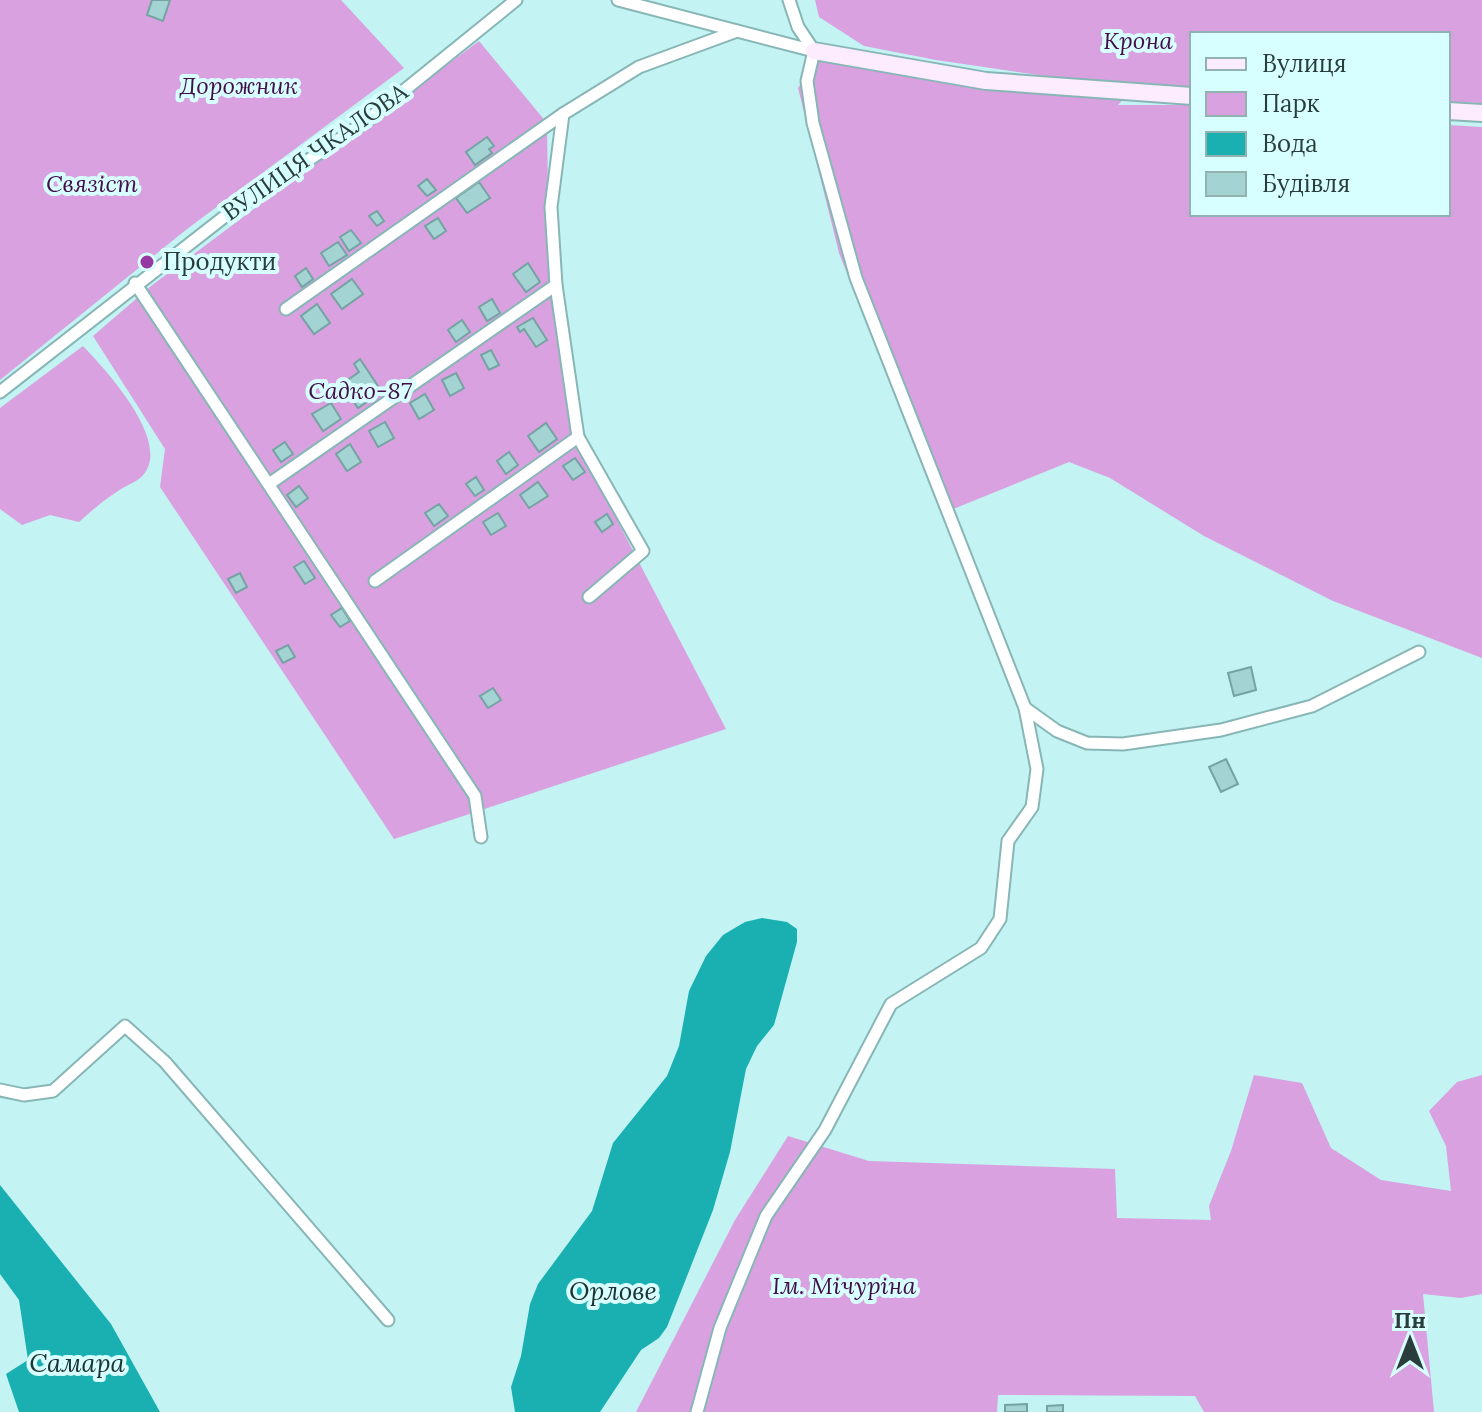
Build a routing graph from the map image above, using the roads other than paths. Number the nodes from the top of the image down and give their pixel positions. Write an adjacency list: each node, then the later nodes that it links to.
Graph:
1 (516, 0): 10 (street, ВУЛИЦЯ ЧКАЛОВА)
2 (618, 0): 4 (street)
3 (789, 0): 5 (street)
4 (737, 31): 5 (street); 9 (street)
5 (814, 51): 6 (street); 19 (street)
6 (1190, 96)
7 (1450, 111): 8 (street)
8 (1482, 113)
9 (563, 114): 11 (street); 12 (street)
10 (135, 283): 13 (street, ВУЛИЦЯ ЧКАЛОВА); 15 (street)
11 (556, 285): 14 (street); 15 (street)
12 (286, 309)
13 (0, 392)
14 (578, 437): 16 (street); 17 (street)
15 (269, 484): 20 (street)
16 (375, 581)
17 (589, 597)
18 (1419, 652): 19 (street)
19 (1025, 708): 23 (street)
20 (481, 837)
21 (0, 1090): 22 (street)
22 (388, 1320)
23 (697, 1412)

